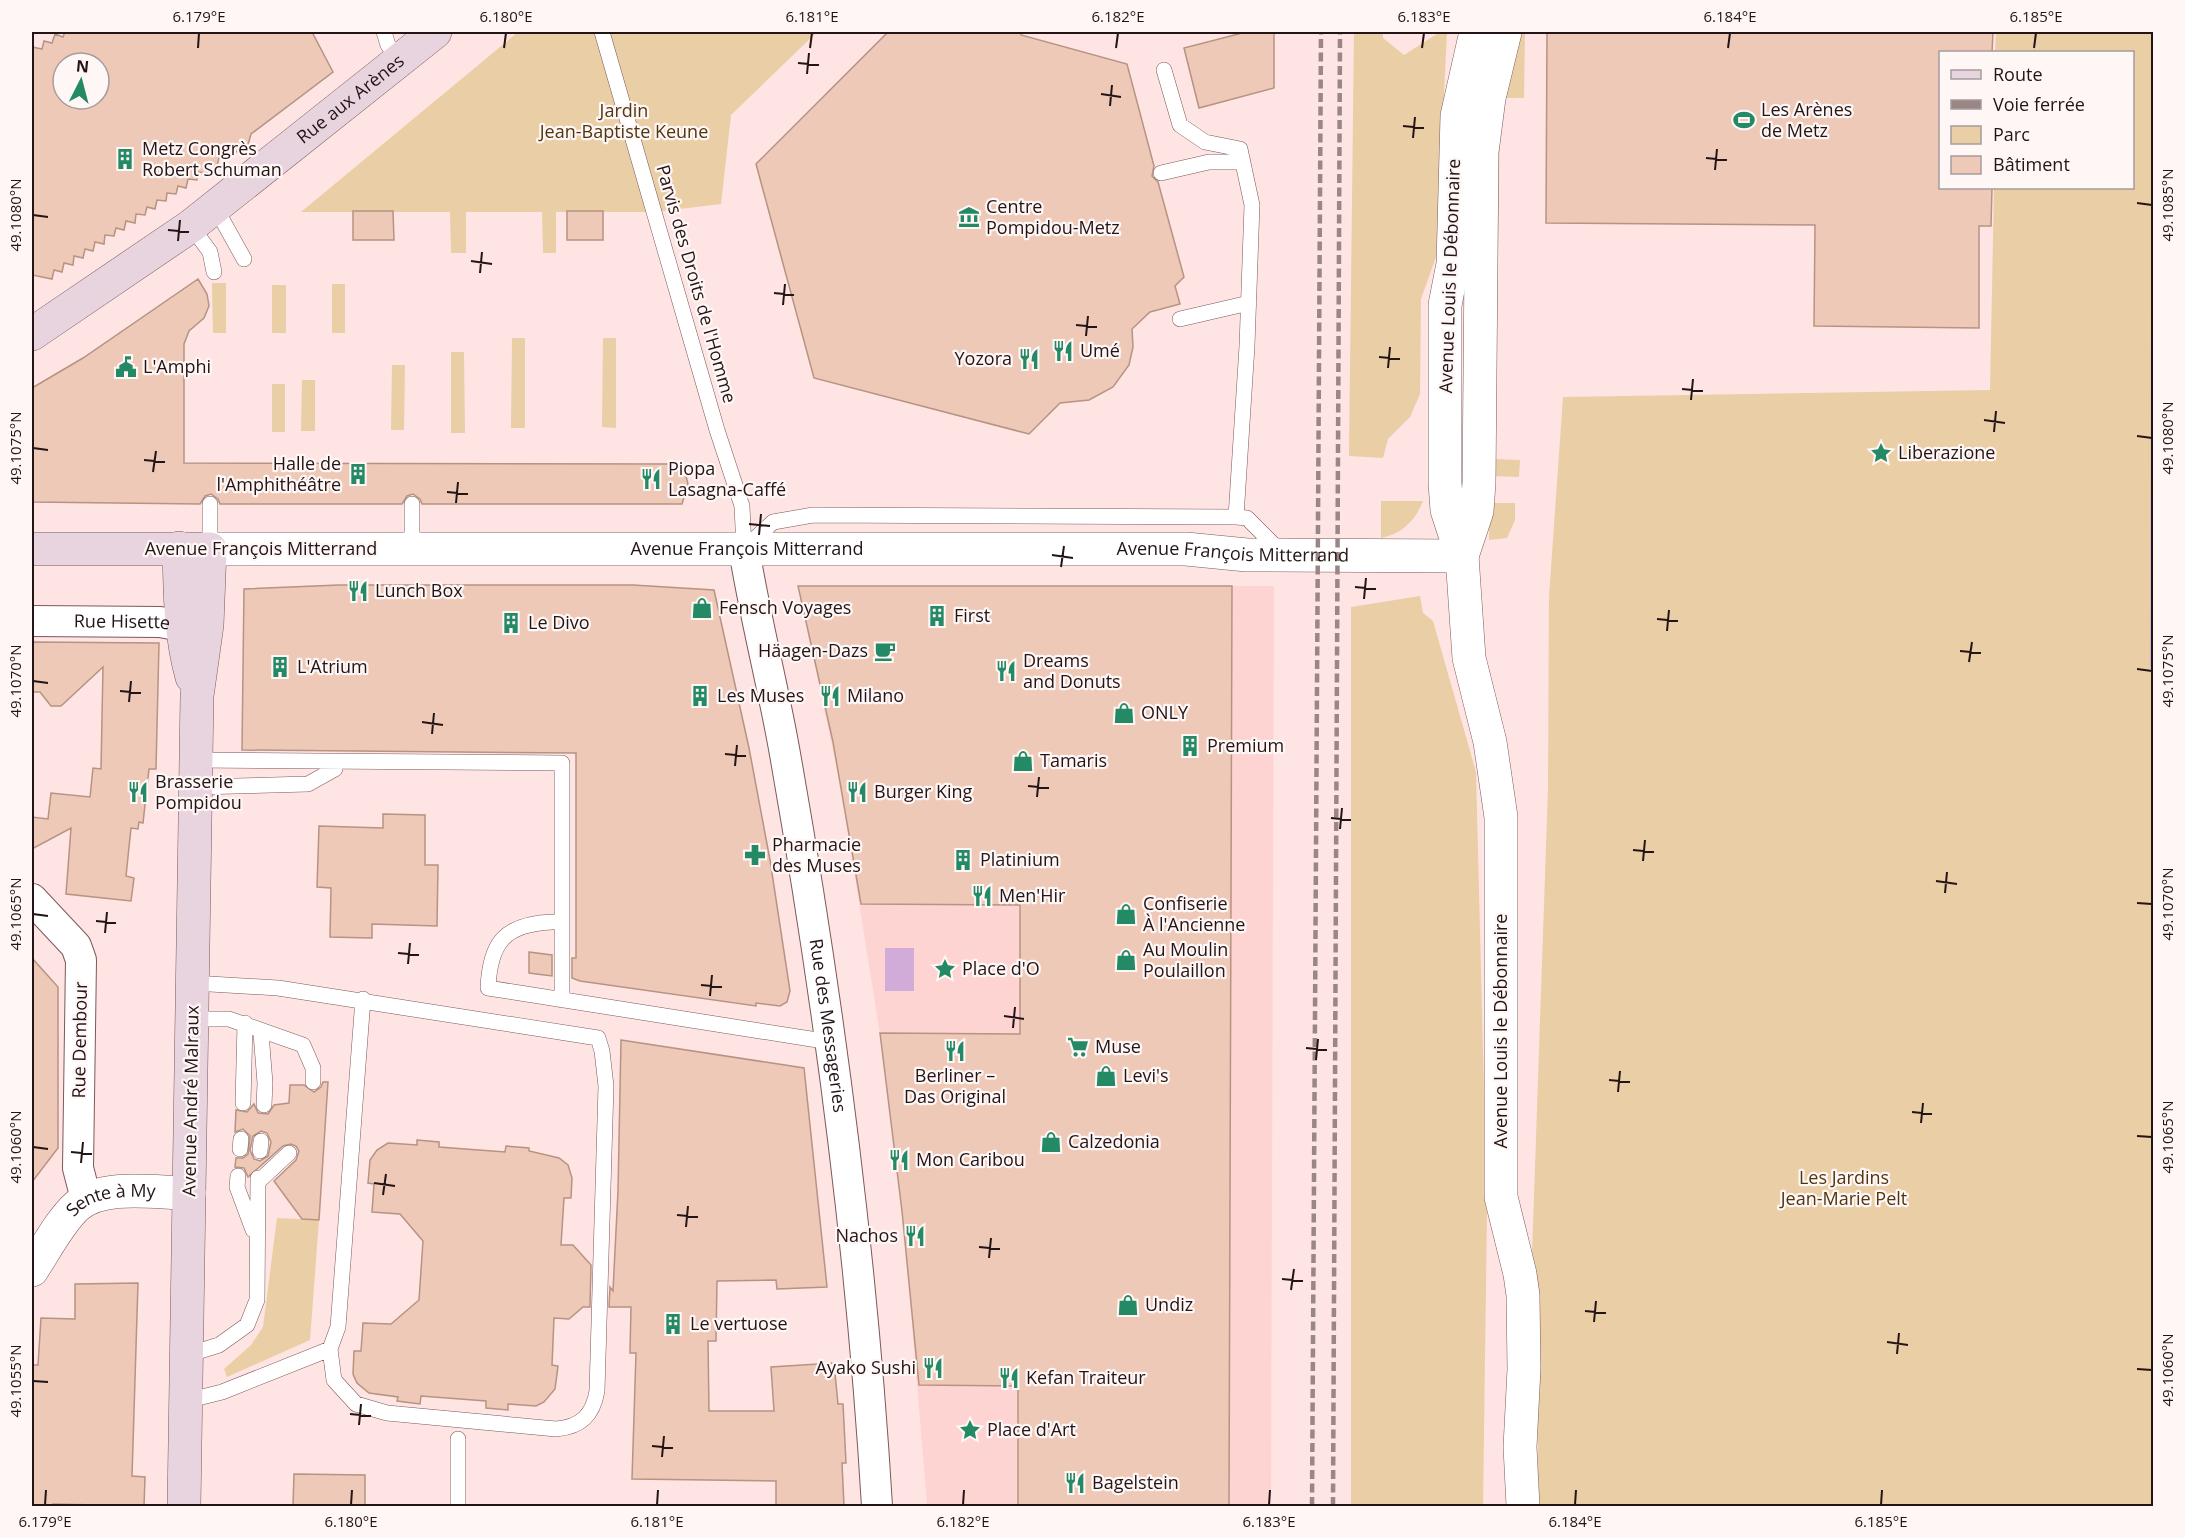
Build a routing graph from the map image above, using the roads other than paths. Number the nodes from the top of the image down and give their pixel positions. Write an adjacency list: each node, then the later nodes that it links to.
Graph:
1 (435, 32): 5 (main road, Rue aux Arènes)
2 (602, 32): 20 (lane, Parvis des Droits de l'Homme)
3 (1476, 32): 23 (street, Avenue Louis le Débonnaire)
4 (1504, 32): 23 (street, Avenue Louis le Débonnaire)
5 (391, 45): 9 (main road, Rue aux Arènes)
6 (1164, 70): 7 (lane)
7 (1243, 162): 8 (lane); 12 (lane)
8 (1161, 173)
9 (202, 217): 10 (lane); 11 (lane); 14 (main road, Rue aux Arènes)
10 (244, 259)
11 (214, 272)
12 (1249, 303): 13 (lane); 17 (lane)
13 (1180, 319)
14 (32, 334)
15 (210, 504): 19 (lane)
16 (412, 504): 21 (lane)
17 (1236, 518): 20 (lane); 22 (lane)
18 (32, 549): 19 (main road, Avenue François Mitterrand)
19 (194, 549): 21 (street, Avenue François Mitterrand); 25 (main road, Avenue André Malraux)
20 (744, 549): 21 (street, Avenue François Mitterrand); 22 (street, Avenue François Mitterrand); 36 (street, Rue des Messageries)
21 (412, 550)
22 (1285, 555): 23 (street, Avenue François Mitterrand)
23 (1462, 556): 53 (street, Avenue Louis le Débonnaire)
24 (32, 621): 25 (street, Rue Hisette)
25 (193, 634): 27 (main road, Avenue André Malraux)
26 (334, 769): 27 (lane)
27 (196, 774): 30 (main road, Avenue André Malraux); 32 (lane)
28 (32, 899): 43 (street, Rue Dembour)
29 (552, 922): 32 (lane)
30 (193, 982): 31 (lane); 33 (main road, Avenue André Malraux)
31 (363, 999): 46 (lane); 46 (lane)
32 (562, 1000): 36 (lane)
33 (193, 1019): 34 (lane); 42 (main road, Avenue André Malraux)
34 (245, 1023): 35 (lane); 38 (lane)
35 (261, 1033): 37 (lane); 39 (lane)
36 (830, 1042): 52 (street, Rue des Messageries)
37 (313, 1082)
38 (243, 1103)
39 (264, 1105)
40 (289, 1153): 44 (lane)
41 (238, 1176): 44 (lane)
42 (189, 1193): 43 (street, Sente à My); 47 (main road, Avenue André Malraux)
43 (86, 1199): 45 (street, Sente à My)
44 (256, 1238): 47 (lane)
45 (32, 1270)
46 (330, 1349): 48 (lane)
47 (187, 1355): 48 (main road, Avenue André Malraux)
48 (186, 1401): 50 (main road, Avenue André Malraux)
49 (458, 1439): 51 (lane)
50 (184, 1506)
51 (458, 1506)
52 (877, 1506)
53 (1523, 1506)

